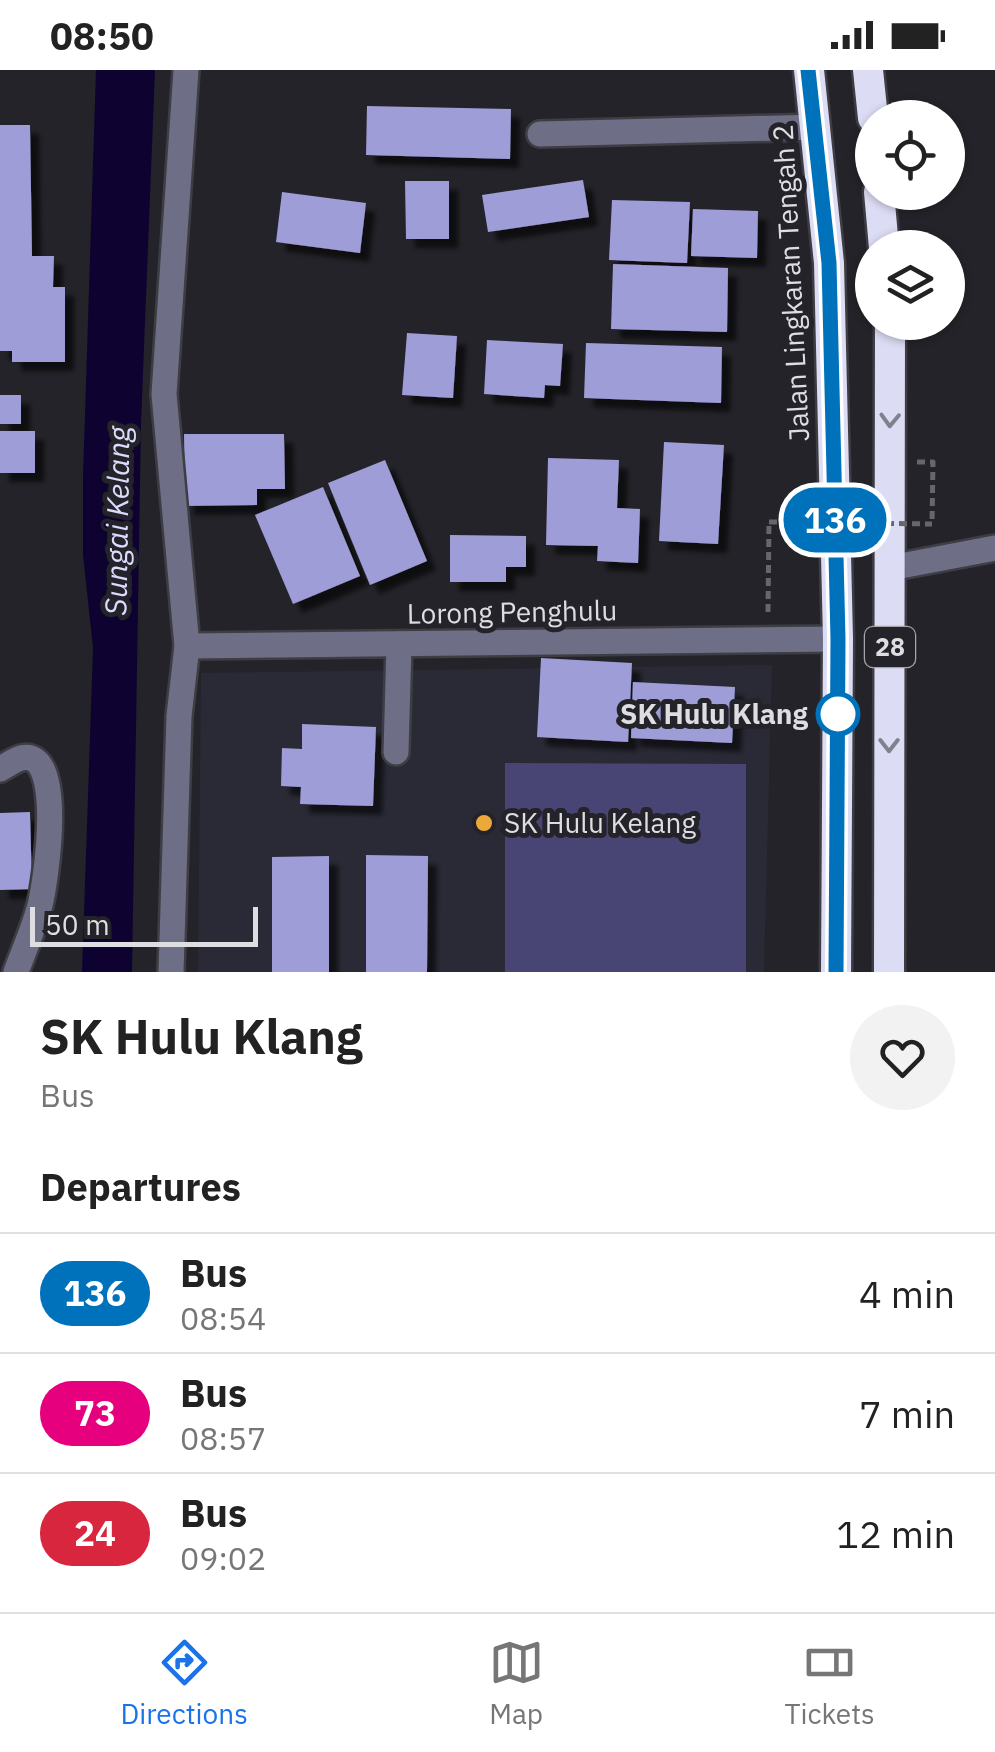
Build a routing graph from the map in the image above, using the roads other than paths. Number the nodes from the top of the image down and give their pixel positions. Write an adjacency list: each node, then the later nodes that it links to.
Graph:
1 (186, 70): 12 (street)
2 (808, 70): 5 (highway, Jalan Lingkaran Tengah 2 / 28)
3 (873, 74): 4 (highway)
4 (873, 100)
5 (817, 128): 6 (street); 10 (highway, Jalan Lingkaran Tengah 2 / 28)
6 (540, 134)
7 (890, 340): 9 (highway, 28, one-way to 9)
8 (995, 548): 9 (street)
9 (890, 568): 18 (highway, 28, one-way to 18)
10 (838, 639): 11 (street, Lorong Penghulu); 17 (highway, Jalan Lingkaran Tengah 2 / 28)
11 (399, 644): 12 (street, Lorong Penghulu); 13 (street)
12 (187, 646): 16 (street)
13 (396, 752)
14 (0, 769): 15 (street)
15 (16, 972)
16 (171, 972)
17 (836, 972)
18 (889, 972)

